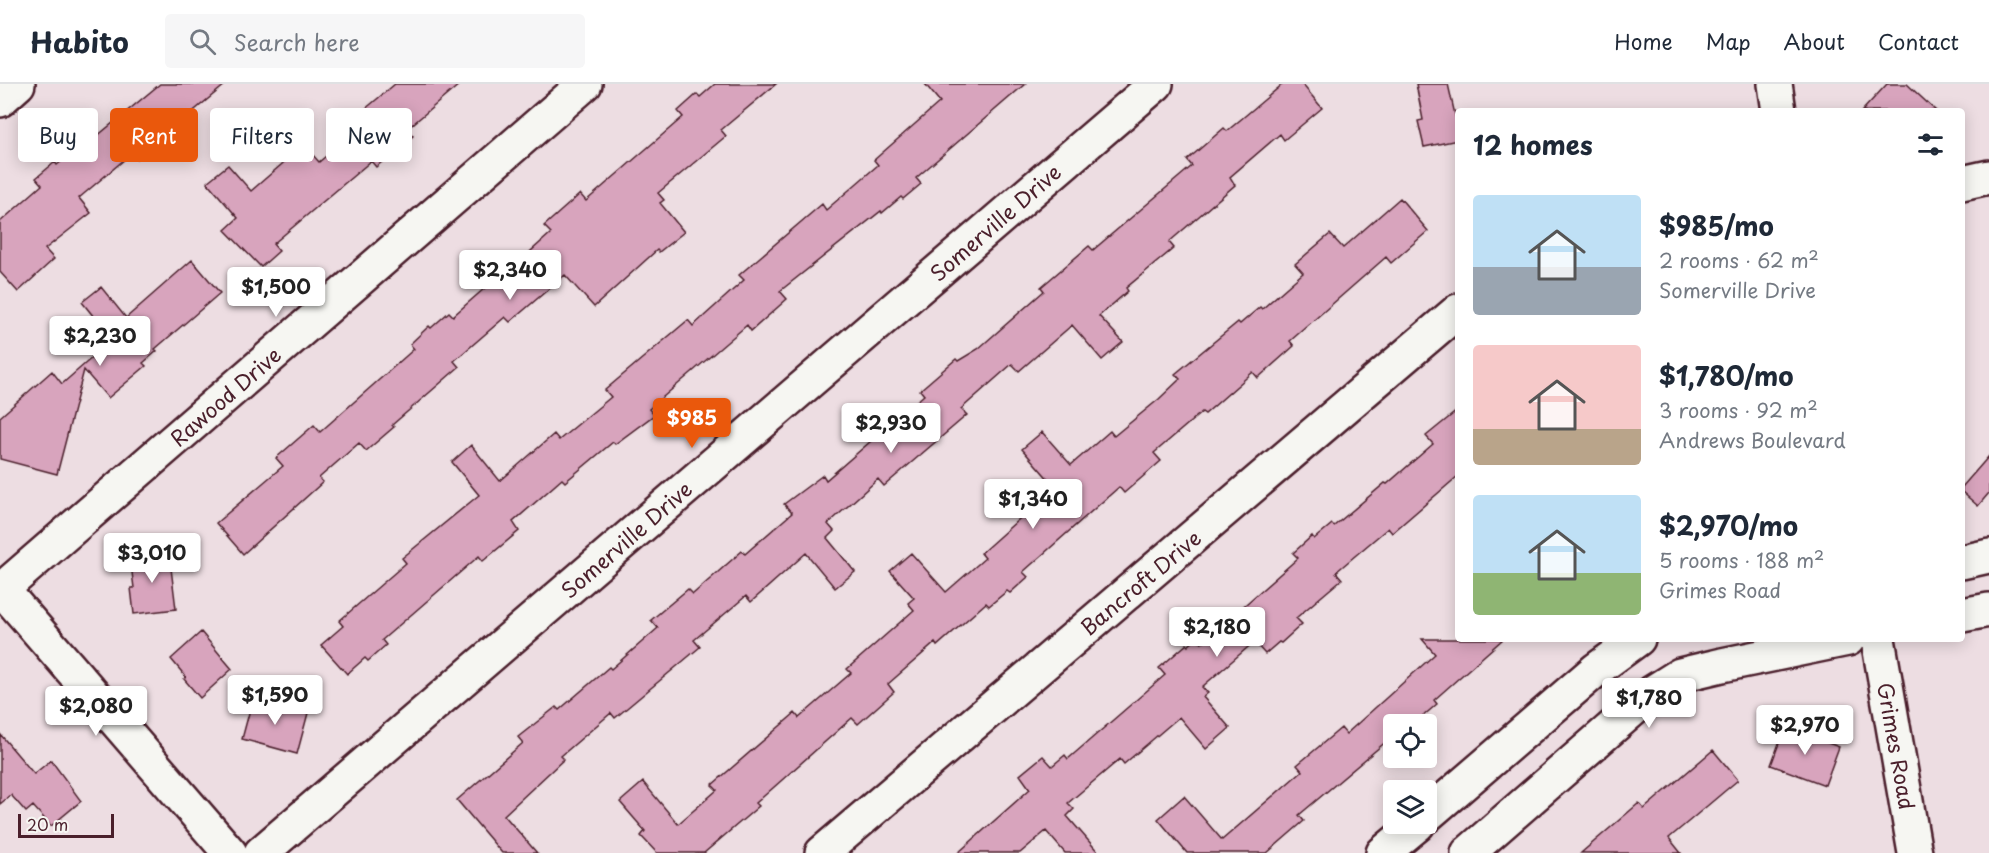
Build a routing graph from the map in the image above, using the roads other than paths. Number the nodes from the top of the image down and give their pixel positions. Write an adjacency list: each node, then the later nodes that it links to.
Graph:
1 (18, 84): 5 (street)
2 (585, 84): 12 (street, Rawood Drive)
3 (1156, 84): 21 (street, Somerville Drive)
4 (1775, 84): 6 (street)
5 (0, 100)
6 (1779, 108)
7 (1989, 177): 8 (street)
8 (1965, 182)
9 (1455, 313): 22 (street, Bancroft Drive)
10 (1989, 556): 11 (street)
11 (1965, 561)
12 (1, 589): 20 (street)
13 (1989, 610): 14 (street)
14 (1965, 614)
15 (1634, 642): 18 (street)
16 (1833, 642): 24 (street)
17 (1879, 642): 25 (street, Grimes Road)
18 (1437, 807)
19 (1406, 834): 23 (street)
20 (230, 853)
21 (261, 853)
22 (822, 853)
23 (1383, 853)
24 (1468, 853)
25 (1915, 853)

